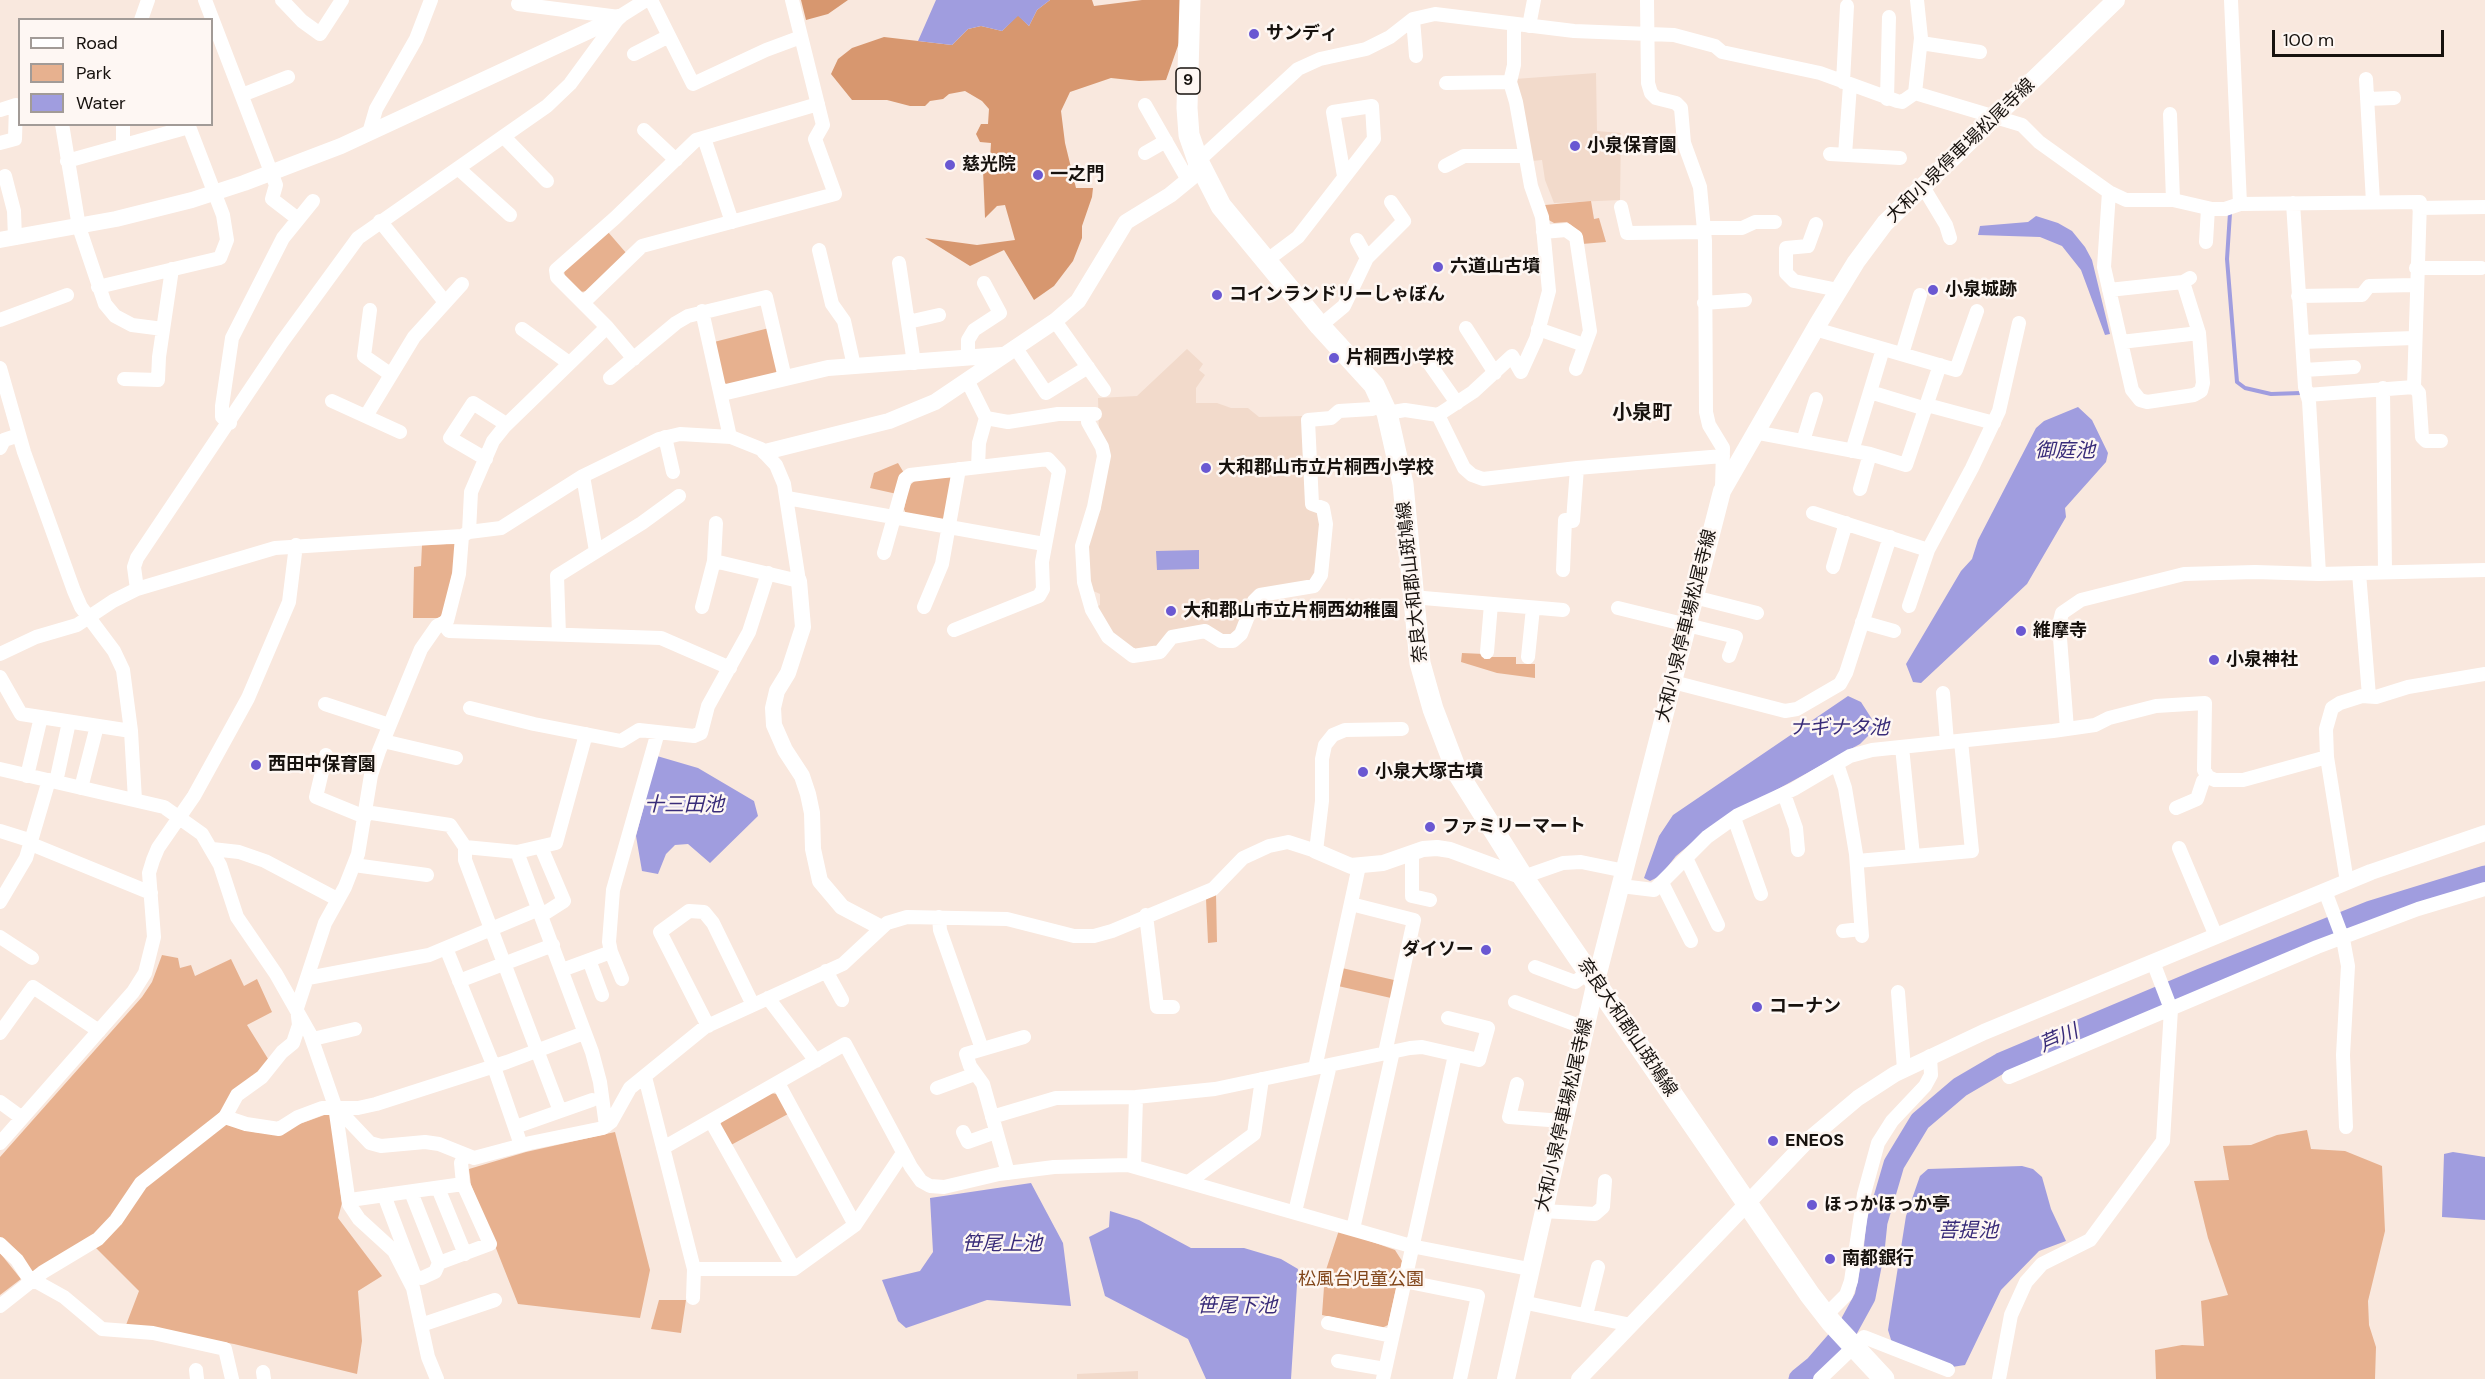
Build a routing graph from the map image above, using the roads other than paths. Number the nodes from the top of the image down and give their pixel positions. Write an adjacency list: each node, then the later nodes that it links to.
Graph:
1 (205, 0): 18 (street)
2 (282, 0): 3 (street)
3 (342, 0)
4 (431, 0): 49 (street)
5 (646, 0): 17 (street)
6 (651, 0): 24 (street)
7 (792, 0): 25 (street)
8 (1190, 0): 62 (main road, 奈良大和郡山斑鳩線 / 9)
9 (1533, 0): 21 (street)
10 (1647, 0): 23 (street)
11 (1917, 0): 26 (street)
12 (2116, 0): 44 (main road, 大和小泉停車場松尾寺線)
13 (2231, 0): 78 (street)
14 (519, 1): 17 (street)
15 (1846, 6): 34 (street)
16 (1889, 16): 38 (street)
17 (619, 17): 49 (street); 50 (street)
18 (212, 18)
19 (1413, 19): 22 (street); 29 (street); 62 (street)
20 (213, 21): 36 (street)
21 (1530, 21): 22 (street); 23 (street)
22 (1514, 24): 32 (street)
23 (1648, 33): 34 (street); 90 (street)
24 (669, 36): 25 (street); 28 (street)
25 (801, 37): 40 (street)
26 (1921, 43): 27 (street); 35 (street)
27 (1980, 52)
28 (634, 54)
29 (1416, 56)
30 (288, 77): 36 (street)
31 (2366, 79): 39 (street)
32 (1510, 82): 33 (street); 58 (street)
33 (1446, 83)
34 (1846, 83): 38 (street); 57 (street)
35 (1915, 93): 38 (street); 44 (street)
36 (242, 95): 65 (street)
37 (2394, 98): 39 (street)
38 (1887, 99)
39 (2367, 99): 76 (street)
40 (818, 104): 51 (street); 86 (street)
41 (1145, 105): 52 (street)
42 (0, 110): 53 (street)
43 (2170, 114): 73 (street)
44 (1997, 117): 70 (main road, 大和小泉停車場松尾寺線); 71 (street)
45 (62, 126): 60 (street)
46 (123, 126): 54 (street)
47 (188, 126): 54 (street); 72 (street)
48 (644, 130): 61 (street)
49 (369, 133): 65 (street)
50 (504, 137): 64 (street); 69 (street)
51 (704, 138): 61 (street); 86 (street)
52 (1166, 141): 55 (street); 68 (street)
53 (0, 143)
54 (123, 145): 60 (street)
55 (1145, 153)
56 (1830, 154): 57 (street)
57 (1845, 155): 59 (street)
58 (1524, 156): 63 (street); 91 (street)
59 (1900, 158)
60 (67, 160): 89 (street)
61 (676, 160): 114 (street)
62 (1198, 161): 68 (street); 98 (main road, 奈良大和郡山斑鳩線 / 9)
63 (1445, 166)
64 (459, 169): 83 (street); 85 (street)
65 (272, 173): 72 (street); 84 (street)
66 (5, 176): 93 (street)
67 (1344, 176): 67 (street); 98 (street)
68 (1188, 180): 123 (street)
69 (547, 181)
70 (1922, 185): 92 (street); 107 (main road, 大和小泉停車場松尾寺線)
71 (2109, 192): 73 (street); 108 (street)
72 (213, 194): 89 (street); 102 (street)
73 (2173, 200): 81 (street)
74 (313, 201): 84 (street)
75 (1391, 202): 97 (street)
76 (2373, 202): 77 (street); 82 (street)
77 (2292, 203): 78 (street); 111 (street)
78 (2240, 204): 81 (street)
79 (1621, 207): 90 (street)
80 (2485, 207): 82 (street)
81 (2208, 208): 95 (street)
82 (2419, 208): 100 (street)
83 (510, 215)
84 (298, 219): 172 (street)
85 (380, 221): 113 (street); 172 (street)
86 (732, 222): 114 (street)
87 (1775, 222): 90 (street)
88 (1816, 224): 107 (street)
89 (79, 227): 93 (street); 106 (street)
90 (1704, 230): 115 (street)
91 (1543, 232): 130 (street); 135 (street)
92 (1950, 238)
93 (8, 239)
94 (1357, 240): 97 (street)
95 (2206, 242)
96 (819, 250): 144 (street)
97 (1368, 258): 124 (street)
98 (1266, 261): 124 (main road, 奈良大和郡山斑鳩線 / 9)
99 (899, 263): 121 (street)
100 (2416, 268): 101 (street); 105 (street)
101 (2481, 268)
102 (172, 269): 106 (street); 127 (street)
103 (984, 283): 140 (street)
104 (462, 284): 113 (street)
105 (2415, 285): 111 (street); 132 (street)
106 (98, 286): 127 (street)
107 (1838, 290): 129 (main road, 大和小泉停車場松尾寺線)
108 (2109, 290): 131 (street); 133 (street)
109 (67, 295): 120 (street)
110 (1920, 295): 138 (street)
111 (2298, 296): 134 (street)
112 (1745, 300): 115 (street)
113 (445, 302): 152 (street)
114 (583, 303): 125 (street)
115 (1704, 303): 186 (street)
116 (370, 310): 152 (street)
117 (702, 311): 141 (street); 154 (street); 161 (street)
118 (1977, 311): 145 (street)
119 (939, 315): 121 (street)
120 (0, 320)
121 (908, 322): 143 (street)
122 (2019, 323): 173 (street)
123 (1059, 325): 137 (street); 146 (street)
124 (1320, 326): 168 (main road, 奈良大和郡山斑鳩線 / 9)
125 (607, 327): 141 (street); 142 (street)
126 (1466, 328): 151 (street)
127 (163, 329): 155 (street)
128 (522, 329): 142 (street)
129 (1815, 329): 136 (street); 176 (main road, 大和小泉停車場松尾寺線)
130 (1538, 330): 135 (street); 151 (street)
131 (2199, 333): 133 (street); 133 (street)
132 (2414, 338): 134 (street); 157 (street)
133 (2121, 342)
134 (2302, 342): 150 (street)
135 (1584, 345): 149 (street)
136 (1883, 349): 138 (street); 160 (street)
137 (1015, 353): 140 (street); 146 (street); 156 (street)
138 (1902, 354): 145 (street)
139 (1424, 356): 165 (street)
140 (968, 358): 143 (street)
141 (634, 359): 153 (street)
142 (569, 363): 174 (street)
143 (914, 363): 144 (street)
144 (854, 366): 154 (street)
145 (1940, 366): 167 (street)
146 (1088, 367): 159 (street)
147 (2354, 367): 150 (street)
148 (0, 368): 166 (street)
149 (1576, 369)
150 (2304, 370): 162 (street)
151 (1495, 373): 165 (street)
152 (390, 374): 170 (street)
153 (610, 378)
154 (785, 378): 161 (street)
155 (124, 379)
156 (967, 380): 171 (street); 184 (street)
157 (2414, 387): 158 (street); 181 (street)
158 (2383, 388): 162 (street); 213 (street)
159 (1104, 390)
160 (1870, 392): 167 (street); 183 (street)
161 (722, 393): 179 (street)
162 (2307, 394): 216 (street)
163 (1816, 399): 180 (street)
164 (333, 401): 170 (street)
165 (1457, 403): 169 (street)
166 (5, 404): 177 (street)
167 (1927, 407): 173 (street); 185 (street)
168 (1385, 408): 169 (street); 171 (street); 219 (main road, 奈良大和郡山斑鳩線 / 9)
169 (1438, 415): 189 (street)
170 (366, 416): 175 (street)
171 (986, 418): 188 (street)
172 (230, 423): 218 (street)
173 (1994, 423): 206 (street)
174 (506, 424): 187 (street); 187 (street)
175 (400, 432)
176 (1754, 432): 180 (street); 194 (main road, 大和小泉停車場松尾寺線)
177 (19, 435): 182 (street); 229 (street)
178 (665, 437): 179 (street); 191 (street); 192 (street)
179 (730, 437): 184 (street)
180 (1803, 441): 183 (street)
181 (2441, 441)
182 (0, 448)
183 (1852, 451): 185 (street)
184 (765, 452): 196 (street)
185 (1870, 454): 193 (street)
186 (1722, 456): 189 (street); 194 (street)
187 (486, 459): 202 (street)
188 (978, 467): 190 (street); 204 (street)
189 (1577, 468): 211 (street)
190 (959, 469): 198 (street); 201 (street)
191 (673, 472)
192 (583, 476): 202 (street); 207 (street)
193 (1860, 489)
194 (1722, 491): 220 (main road, 大和小泉停車場松尾寺線)
195 (679, 496): 207 (street)
196 (787, 498): 198 (street); 217 (street)
197 (1813, 513): 200 (street)
198 (895, 517): 201 (street); 208 (street)
199 (716, 523): 209 (street)
200 (1846, 523): 203 (street); 210 (street)
201 (949, 528): 204 (street); 224 (street)
202 (466, 534): 205 (street); 231 (street)
203 (1890, 537): 206 (street); 230 (street)
204 (1044, 544): 233 (street)
205 (297, 545): 218 (street); 273 (street)
206 (1928, 550): 222 (street)
207 (596, 551): 235 (street)
208 (884, 553)
209 (714, 561): 214 (street); 223 (street)
210 (1833, 567)
211 (1563, 570)
212 (2485, 570): 213 (street)
213 (2385, 572): 215 (street)
214 (768, 573): 217 (street); 240 (street)
215 (2359, 573): 216 (street); 245 (street)
216 (2319, 574): 253 (street)
217 (800, 581): 308 (street)
218 (137, 589): 229 (street)
219 (1412, 597): 221 (street); 292 (main road, 奈良大和郡山斑鳩線 / 9)
220 (1694, 597): 228 (street); 232 (main road, 大和小泉停車場松尾寺線)
221 (1491, 604): 225 (street); 236 (street)
222 (1909, 606)
223 (702, 607)
224 (924, 607)
225 (1533, 608): 227 (street); 239 (street)
226 (1618, 608): 232 (street)
227 (1563, 610)
228 (1757, 613)
229 (89, 619): 237 (street); 254 (street)
230 (1862, 622): 234 (street); 243 (street)
231 (444, 623): 235 (street); 250 (street)
232 (1687, 624): 238 (street); 243 (main road, 大和小泉停車場松尾寺線)
233 (954, 630)
234 (1894, 631)
235 (560, 635): 240 (street)
236 (1487, 652)
237 (0, 654)
238 (1729, 656)
239 (1528, 657)
240 (730, 668): 255 (street)
241 (2485, 674): 245 (street)
242 (0, 677): 248 (street)
243 (1673, 682): 293 (main road, 大和小泉停車場松尾寺線)
244 (1943, 693): 258 (street)
245 (2369, 696): 262 (street)
246 (325, 704): 250 (street)
247 (470, 708): 256 (street)
248 (41, 717): 249 (street); 265 (street)
249 (69, 722): 251 (street); 267 (street)
250 (389, 725): 257 (street)
251 (97, 726): 254 (street); 268 (street)
252 (1402, 729): 283 (street)
253 (2067, 729): 258 (street); 266 (street)
254 (131, 731): 270 (street)
255 (658, 732): 256 (street); 317 (street)
256 (586, 734): 279 (street)
257 (383, 741): 261 (street); 272 (street)
258 (1954, 742): 259 (street); 286 (street)
259 (1902, 747): 263 (street); 286 (street)
260 (326, 755): 272 (street)
261 (456, 758)
262 (2327, 758): 266 (street); 294 (street)
263 (1837, 764): 269 (street); 288 (street)
264 (0, 769): 265 (street)
265 (27, 776): 267 (street)
266 (2208, 777): 271 (street)
267 (52, 781): 268 (street); 277 (street)
268 (81, 788): 270 (street)
269 (1784, 794): 274 (street); 282 (street)
270 (135, 800): 273 (street)
271 (2176, 808)
272 (365, 814): 278 (street); 289 (street)
273 (178, 818): 281 (street); 298 (street)
274 (1734, 818): 287 (street); 299 (street)
275 (0, 831): 277 (street)
276 (2485, 833): 294 (street)
277 (32, 843): 298 (street); 302 (street)
278 (465, 847): 284 (street); 309 (street)
279 (541, 847): 284 (street); 304 (street)
280 (2179, 848): 311 (street)
281 (212, 849): 300 (street); 336 (street)
282 (1798, 850)
283 (1316, 851): 290 (street); 305 (street)
284 (518, 852): 304 (street)
285 (1412, 853): 290 (street); 292 (street); 301 (street)
286 (1912, 856): 288 (street)
287 (1686, 858): 295 (street); 307 (street)
288 (1857, 861): 310 (street)
289 (354, 865): 291 (street); 300 (street)
290 (1359, 866): 303 (street)
291 (427, 875)
292 (1523, 877): 293 (street); 325 (main road, 奈良大和郡山斑鳩線 / 9)
293 (1623, 878): 295 (street); 325 (main road, 大和小泉停車場松尾寺線)
294 (2347, 882): 297 (street)
295 (1662, 883): 314 (street)
296 (2485, 889): 313 (street)
297 (2325, 891): 311 (street); 313 (street)
298 (151, 893): 342 (street)
299 (1761, 894)
300 (337, 899): 326 (street)
301 (1430, 900)
302 (0, 902)
303 (1351, 904): 349 (street); 355 (street)
304 (540, 912): 309 (street); 315 (street)
305 (1146, 915): 306 (street); 335 (street)
306 (939, 918): 308 (street); 347 (street)
307 (1718, 926)
308 (880, 927): 324 (street)
309 (492, 928): 316 (street); 321 (street)
310 (1844, 931)
311 (2216, 936): 320 (street)
312 (0, 937): 318 (street)
313 (2343, 939): 337 (street); 376 (street)
314 (1690, 941)
315 (553, 945): 321 (street); 323 (street)
316 (446, 948): 326 (street); 328 (street)
317 (611, 952): 319 (street); 327 (street)
318 (32, 958)
319 (589, 960): 323 (street); 330 (street)
320 (2153, 962): 337 (street); 351 (street)
321 (506, 963): 328 (street); 348 (street)
322 (1535, 967): 325 (street)
323 (562, 970): 344 (street)
324 (826, 971): 331 (street); 332 (street)
325 (1592, 977): 340 (main road, 大和小泉停車場松尾寺線); 393 (main road, 奈良大和郡山斑鳩線 / 9)
326 (308, 978): 336 (street)
327 (622, 979)
328 (459, 981): 354 (street)
329 (1898, 992): 356 (street)
330 (602, 995)
331 (768, 998): 334 (street); 352 (street)
332 (842, 1000)
333 (1515, 1002): 340 (street)
334 (753, 1005): 339 (street); 339 (street)
335 (1173, 1006)
336 (297, 1008): 346 (street); 369 (street)
337 (2171, 1009): 359 (street); 429 (street)
338 (1448, 1017): 350 (street)
339 (708, 1026): 358 (street)
340 (1585, 1028): 373 (main road, 大和小泉停車場松尾寺線)
341 (355, 1029): 346 (street)
342 (99, 1031): 343 (street); 371 (street)
343 (0, 1033)
344 (584, 1033): 348 (street); 375 (street)
345 (1024, 1037): 347 (street)
346 (313, 1039): 367 (street)
347 (982, 1049): 357 (street)
348 (539, 1050): 354 (street); 368 (street)
349 (1389, 1052): 350 (street); 353 (street); 397 (street)
350 (1455, 1055): 399 (street)
351 (1930, 1056): 356 (street); 413 (street)
352 (816, 1061): 361 (street); 382 (street)
353 (1330, 1065): 355 (street); 395 (street)
354 (494, 1067): 367 (street); 380 (street)
355 (1314, 1068): 360 (street)
356 (1904, 1069): 393 (street)
357 (975, 1074): 363 (street); 370 (street)
358 (645, 1077): 375 (street); 381 (street)
359 (2009, 1077)
360 (1262, 1079): 364 (street); 386 (street)
361 (778, 1083): 372 (street); 396 (street)
362 (1517, 1084): 373 (street)
363 (937, 1088)
364 (1136, 1098): 370 (street); 384 (street)
365 (592, 1100): 368 (street)
366 (0, 1102): 371 (street)
367 (335, 1106): 369 (street); 383 (street); 392 (street)
368 (561, 1111): 374 (street)
369 (225, 1117): 406 (street)
370 (992, 1117): 378 (street)
371 (22, 1118): 379 (street)
372 (711, 1121): 381 (street); 404 (street)
373 (1563, 1121): 394 (main road, 大和小泉停車場松尾寺線)
374 (520, 1125)
375 (606, 1126): 380 (street)
376 (2346, 1127)
377 (963, 1132): 378 (street)
378 (996, 1132): 385 (street)
379 (0, 1143)
380 (521, 1145): 383 (street)
381 (663, 1148): 403 (street)
382 (903, 1153): 385 (street); 396 (street)
383 (465, 1155): 388 (street)
384 (1134, 1166): 385 (street); 386 (street)
385 (1008, 1173)
386 (1190, 1181): 395 (street)
387 (1605, 1181): 394 (street)
388 (463, 1184): 389 (street); 400 (street)
389 (438, 1188): 390 (street); 400 (street)
390 (411, 1192): 391 (street); 401 (street)
391 (384, 1195): 392 (street); 401 (street)
392 (349, 1204): 415 (street)
393 (1747, 1204): 413 (main road, 奈良大和郡山斑鳩線 / 9); 416 (street)
394 (1543, 1211): 405 (main road, 大和小泉停車場松尾寺線)
395 (1295, 1212): 397 (street)
396 (855, 1224): 404 (street)
397 (1353, 1229): 399 (street)
398 (0, 1244): 406 (street)
399 (1411, 1246): 405 (street); 407 (street)
400 (465, 1254): 401 (street)
401 (440, 1263)
402 (1598, 1267): 412 (street)
403 (694, 1269): 404 (street); 408 (street)
404 (794, 1269)
405 (1529, 1269): 410 (main road, 大和小泉停車場松尾寺線)
406 (32, 1280): 411 (street); 422 (street)
407 (1404, 1281): 417 (street); 424 (street)
408 (693, 1298)
409 (495, 1300): 415 (street)
410 (1522, 1302): 412 (street); 425 (main road, 大和小泉停車場松尾寺線)
411 (0, 1306)
412 (1586, 1316): 416 (street)
413 (1828, 1319): 418 (main road, 奈良大和郡山斑鳩線 / 9)
414 (1328, 1323): 417 (street)
415 (422, 1325): 423 (street)
416 (1630, 1325): 426 (street)
417 (1392, 1336): 421 (street)
418 (1852, 1346): 420 (street); 427 (street); 428 (main road, 奈良大和郡山斑鳩線 / 9)
419 (1338, 1361): 421 (street)
420 (1948, 1370)
421 (1384, 1374)
422 (232, 1379)
423 (437, 1379)
424 (1460, 1379)
425 (1506, 1379)
426 (1579, 1379)
427 (1821, 1379)
428 (1884, 1379)
429 (1999, 1379)

